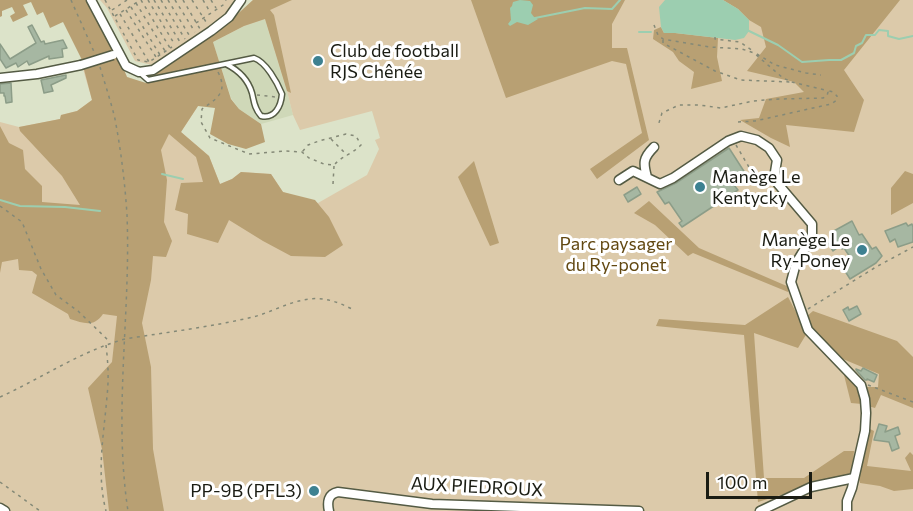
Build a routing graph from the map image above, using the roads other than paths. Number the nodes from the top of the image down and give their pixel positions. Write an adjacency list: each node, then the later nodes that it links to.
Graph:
1 (91, 0): 3 (street)
2 (242, 0): 5 (street)
3 (116, 53): 5 (street); 6 (street, bridge)
4 (226, 64): 4 (lane); 5 (lane)
5 (139, 72)
6 (0, 78)
7 (654, 147): 8 (street)
8 (647, 177): 9 (street); 10 (street)
9 (619, 180)
10 (854, 478): 15 (street); 16 (street)
11 (0, 508): 12 (street)
12 (5, 511)
13 (329, 511): 14 (street, AUX PIEDROUX)
14 (639, 511)
15 (760, 511)
16 (847, 511)

